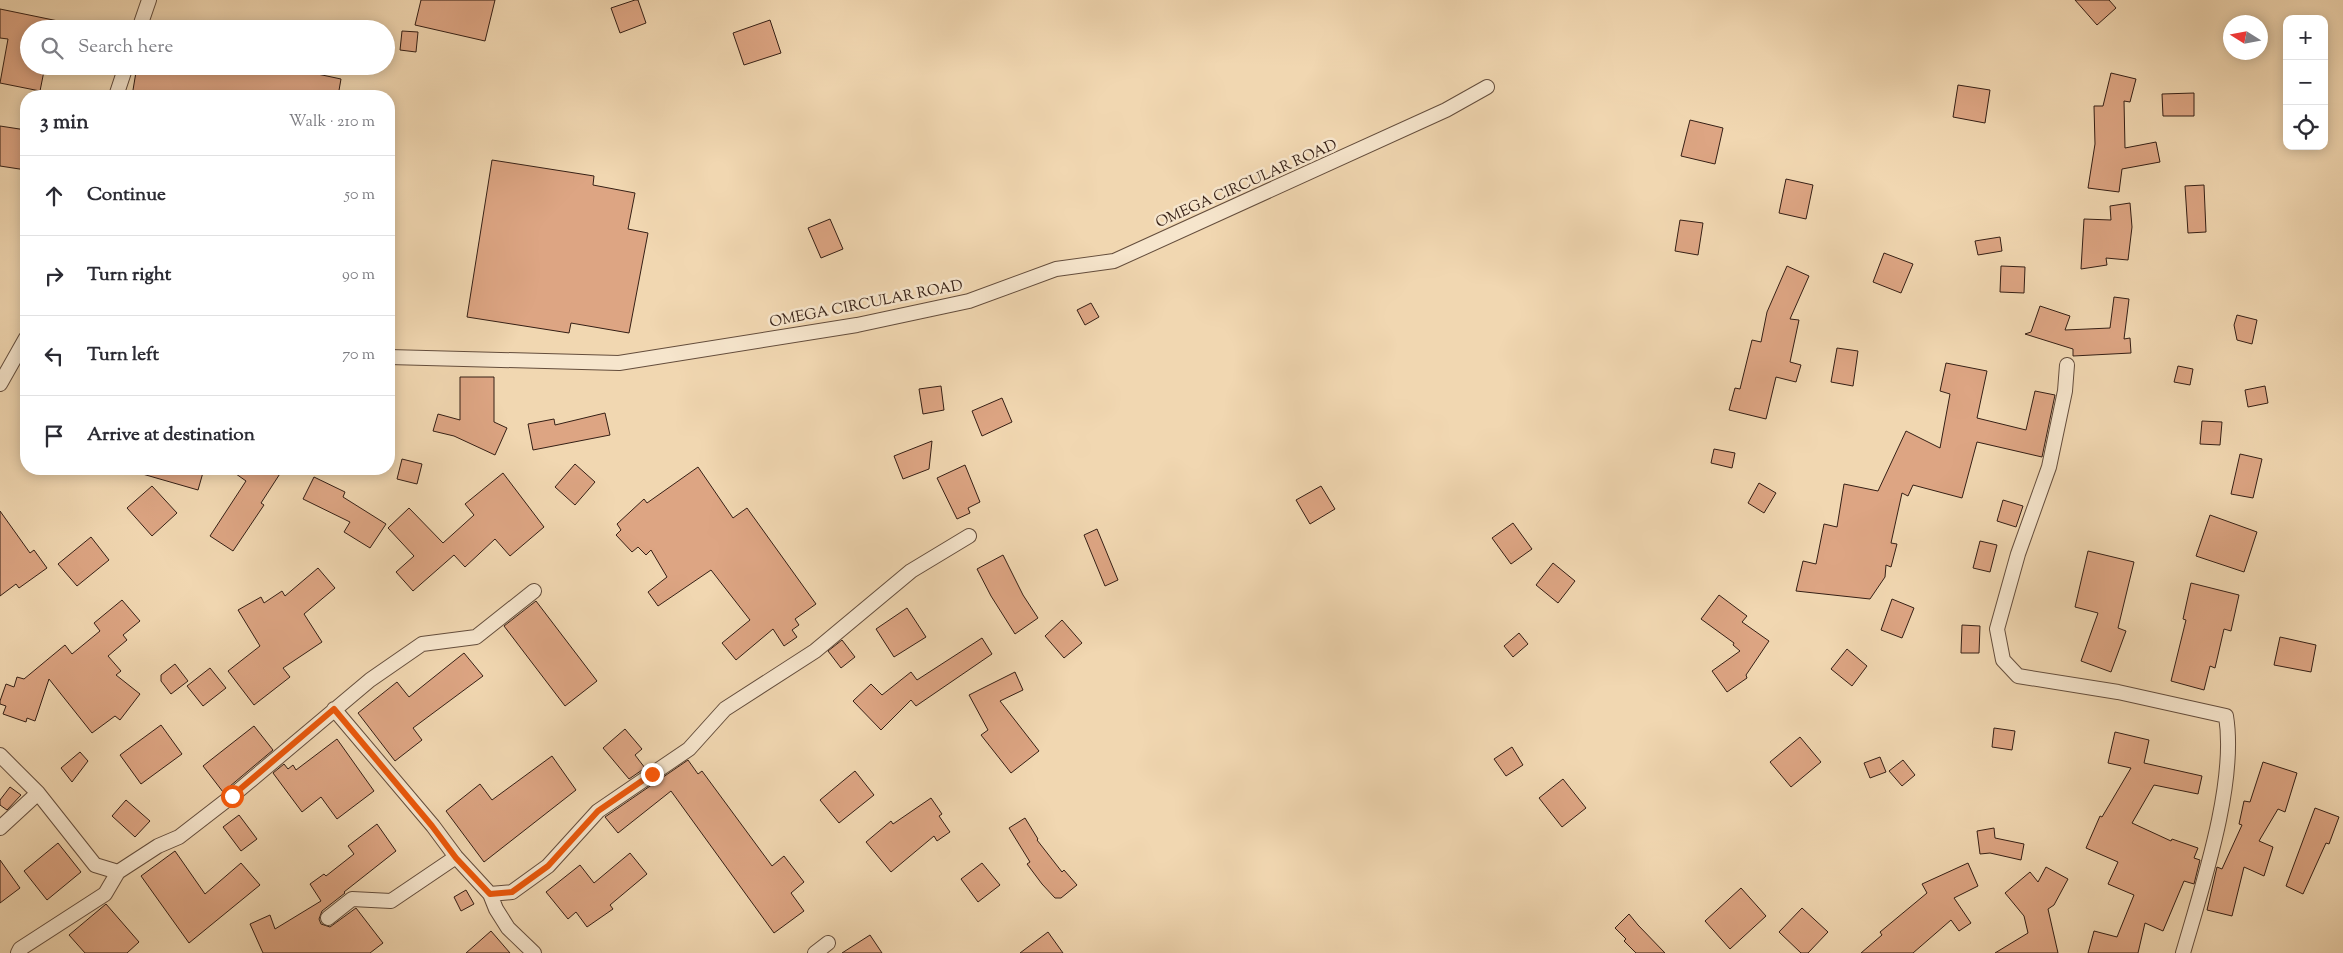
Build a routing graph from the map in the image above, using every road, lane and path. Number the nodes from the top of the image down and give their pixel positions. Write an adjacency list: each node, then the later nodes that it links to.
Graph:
1 (149, 0): 2 (street)
2 (142, 20)
3 (123, 75): 5 (street)
4 (1487, 87): 7 (street, OMEGA CIRCULAR ROAD)
5 (118, 90)
6 (20, 346): 9 (street)
7 (395, 357)
8 (2067, 365): 25 (street)
9 (4, 368): 10 (street)
10 (0, 384)
11 (969, 536): 19 (street)
12 (534, 591): 13 (street)
13 (334, 709): 17 (street); 18 (street)
14 (0, 755): 15 (street)
15 (38, 792): 16 (street); 18 (street)
16 (0, 828)
17 (456, 858): 19 (street); 20 (street)
18 (118, 872): 22 (street)
19 (490, 894): 23 (street)
20 (328, 918)
21 (828, 943): 24 (street)
22 (18, 953)
23 (534, 953)
24 (815, 953)
25 (2184, 953)

